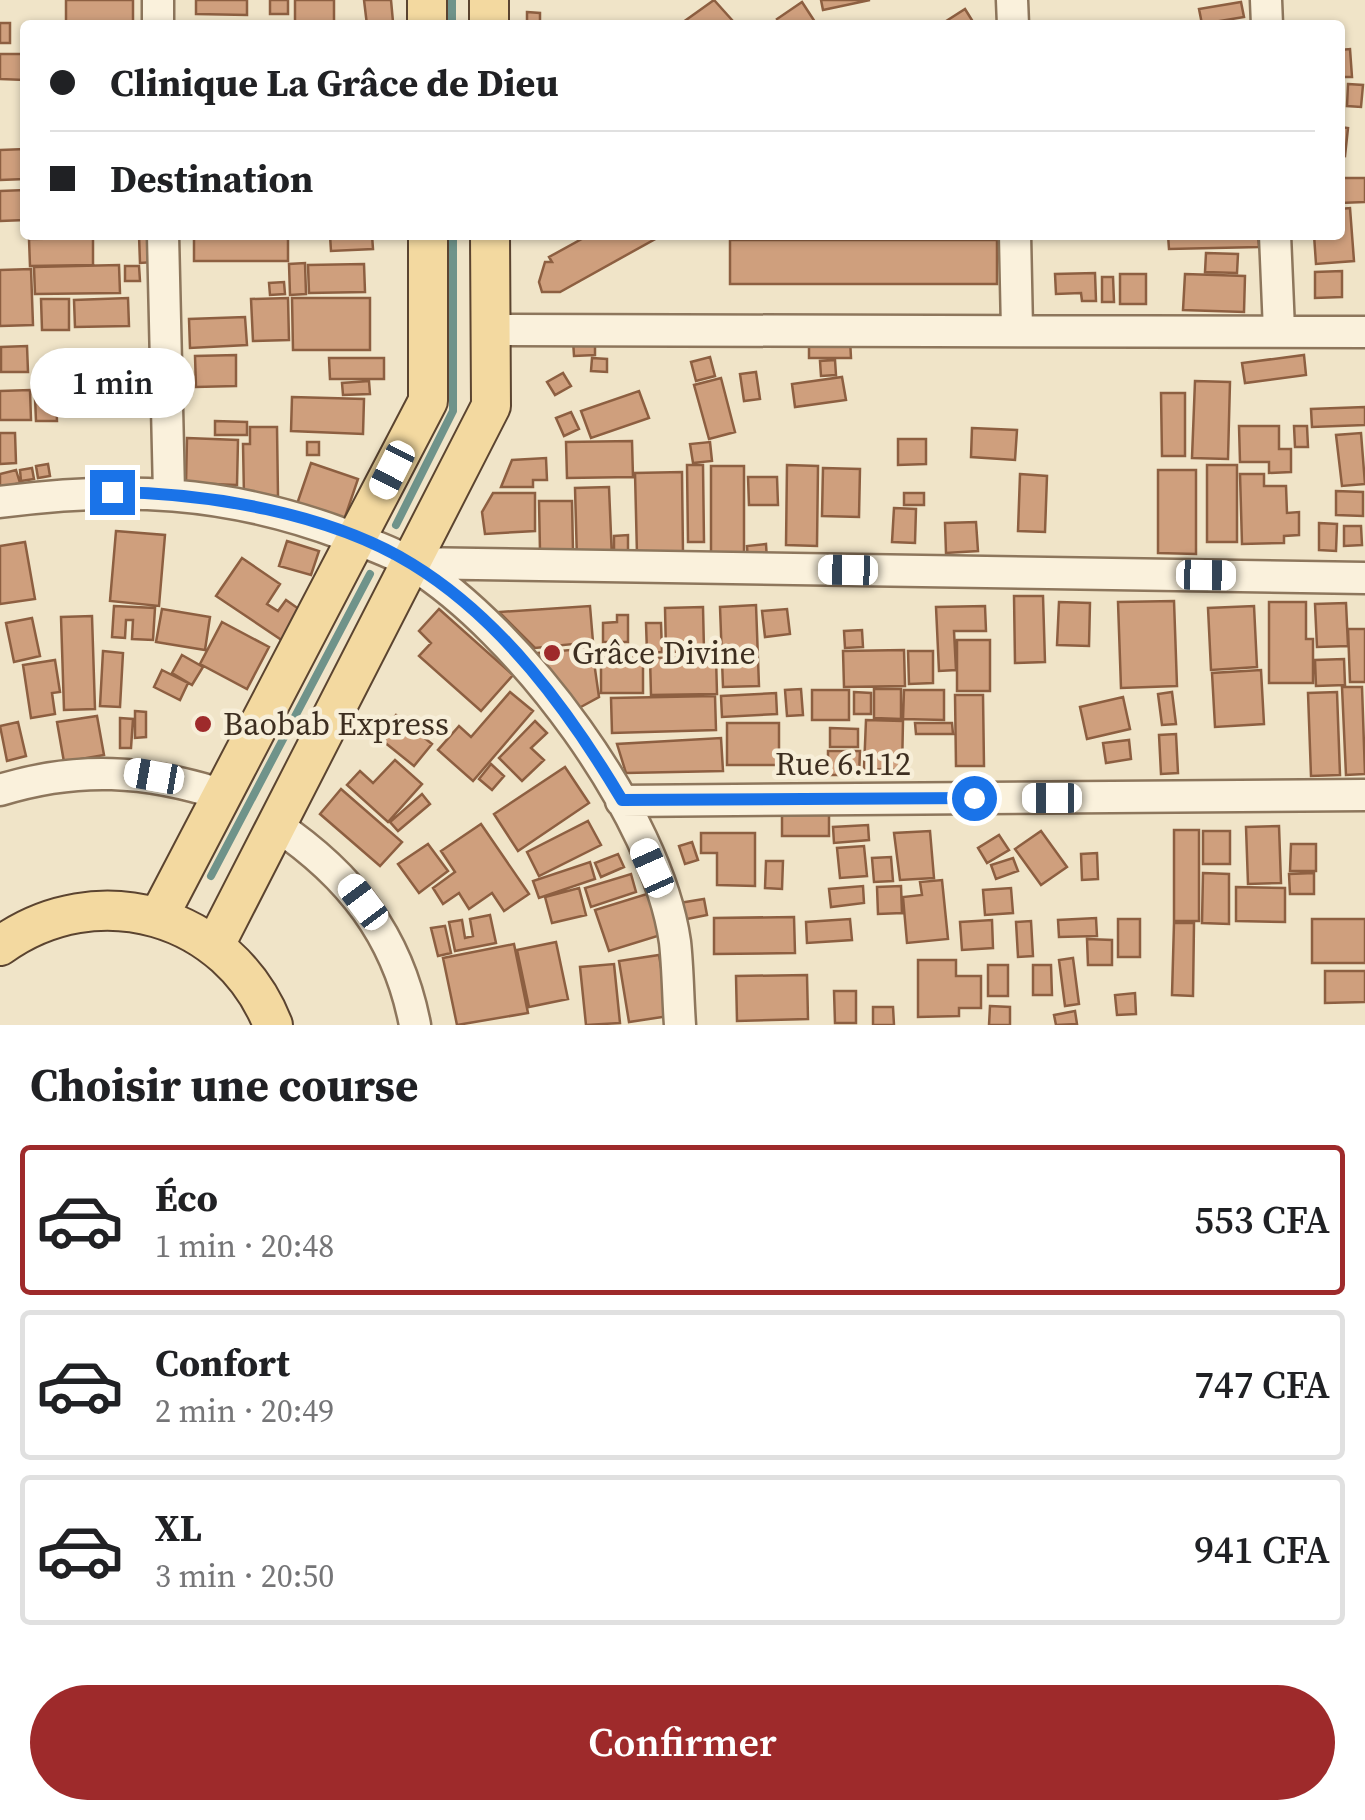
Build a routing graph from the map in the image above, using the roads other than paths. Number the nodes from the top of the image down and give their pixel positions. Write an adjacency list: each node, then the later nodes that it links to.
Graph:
1 (163, 240): 10 (street)
2 (428, 240): 12 (main road)
3 (490, 240): 7 (main road)
4 (1015, 240): 6 (street)
5 (1275, 240): 8 (street)
6 (1016, 329): 7 (street); 8 (street)
7 (490, 330): 13 (main road)
8 (1279, 330): 9 (street)
9 (1365, 332)
10 (169, 492): 11 (street); 12 (street)
11 (0, 502)
12 (356, 540): 13 (street); 16 (main road)
13 (411, 563): 14 (street); 18 (street); 19 (main road)
14 (1365, 578)
15 (0, 790): 16 (street)
16 (223, 795): 20 (main road)
17 (1365, 795): 18 (street, Rue 6.112)
18 (622, 800): 25 (street)
19 (276, 825): 21 (main road); 24 (street)
20 (160, 916): 21 (main road); 22 (main road)
21 (215, 945): 23 (main road)
22 (0, 946)
23 (273, 1025)
24 (415, 1025)
25 (680, 1025)

